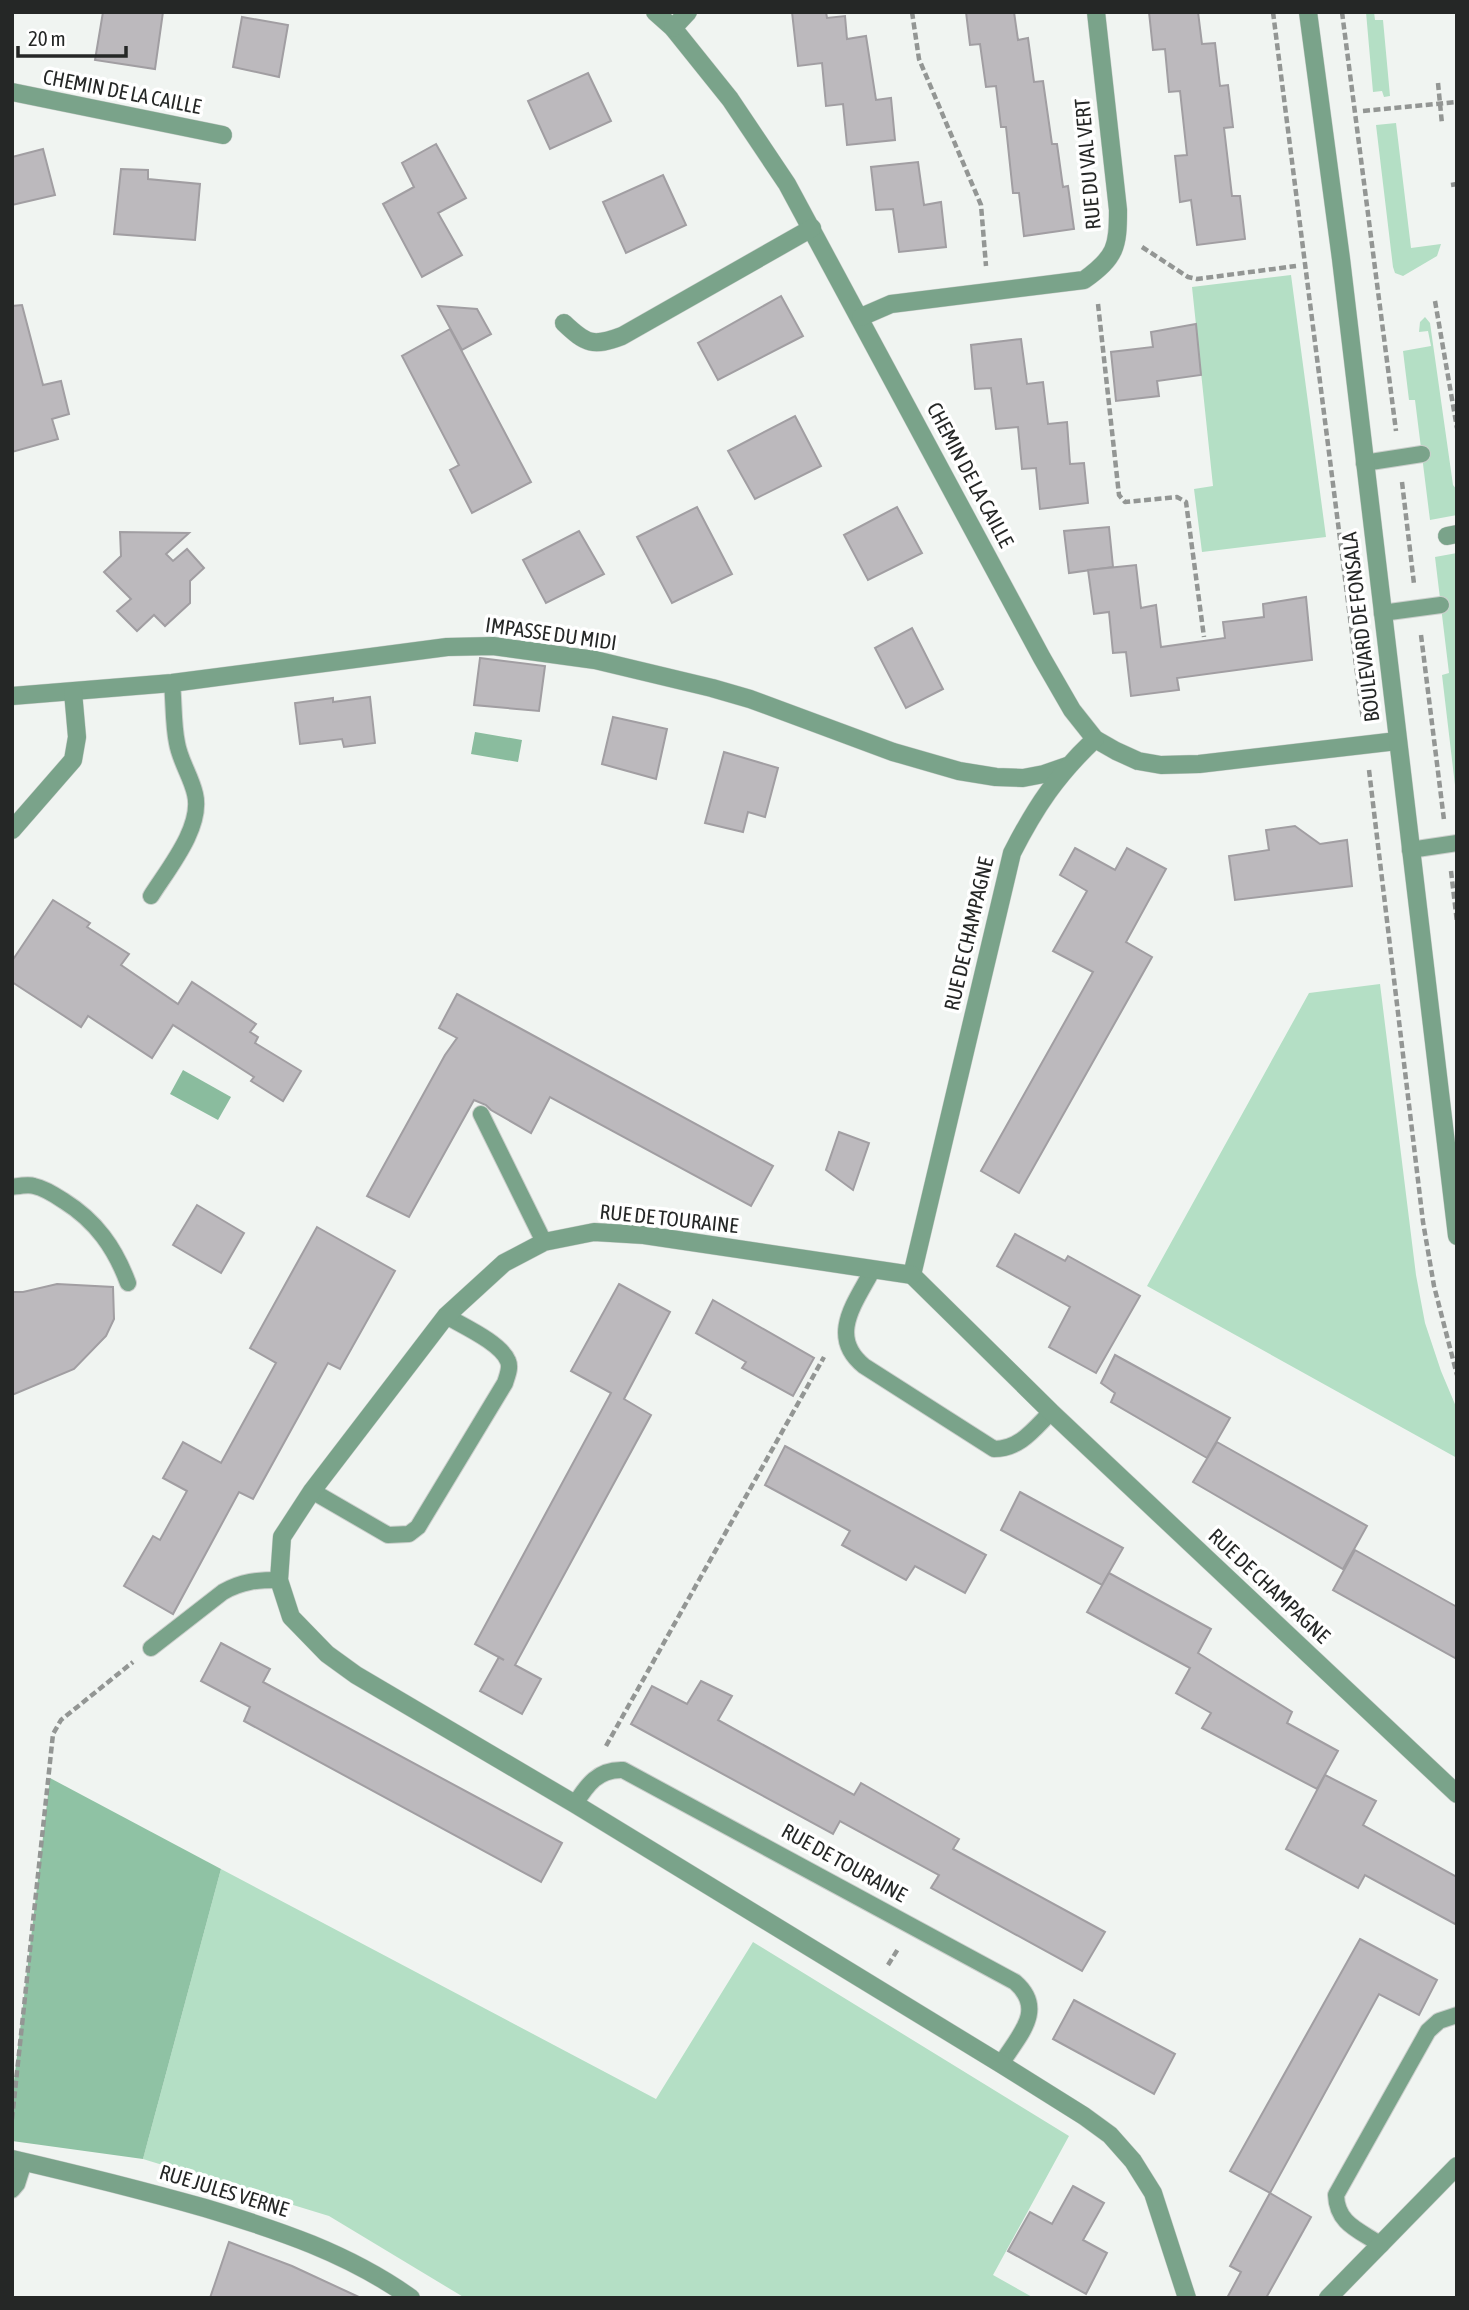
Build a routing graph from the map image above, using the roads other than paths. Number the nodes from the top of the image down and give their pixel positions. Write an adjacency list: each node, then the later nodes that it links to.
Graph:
1 (655, 12): 5 (street, CHEMIN DE LA CAILLE)
2 (688, 12): 5 (street)
3 (1096, 12): 9 (street, RUE DU VAL VERT)
4 (1308, 12): 12 (street, BOULEVARD DE FONSALA)
5 (673, 28): 8 (street, CHEMIN DE LA CAILLE)
6 (12, 92): 7 (street, CHEMIN DE LA CAILLE)
7 (223, 135)
8 (812, 228): 9 (street, CHEMIN DE LA CAILLE); 10 (street)
9 (860, 317): 18 (street, CHEMIN DE LA CAILLE)
10 (564, 323)
11 (1422, 454): 12 (lane)
12 (1364, 463): 14 (street, BOULEVARD DE FONSALA)
13 (1441, 605): 14 (lane)
14 (1382, 613): 19 (street, BOULEVARD DE FONSALA)
15 (172, 683): 16 (street, IMPASSE DU MIDI); 20 (street, IMPASSE DU MIDI); 24 (lane)
16 (73, 691): 17 (street, IMPASSE DU MIDI); 21 (street)
17 (12, 696)
18 (1096, 739): 19 (street); 20 (street, RUE DE CHAMPAGNE)
19 (1397, 741): 23 (street, BOULEVARD DE FONSALA)
20 (1067, 766): 30 (street, RUE DE CHAMPAGNE)
21 (12, 830)
22 (1457, 843): 23 (lane)
23 (1410, 850): 27 (street, BOULEVARD DE FONSALA)
24 (151, 896)
25 (481, 1114): 28 (lane)
26 (12, 1187): 31 (lane)
27 (1457, 1235)
28 (544, 1242): 29 (street, RUE DE TOURAINE); 32 (street, RUE DE TOURAINE)
29 (873, 1269): 30 (street, RUE DE TOURAINE); 33 (lane)
30 (912, 1275): 33 (street, RUE DE CHAMPAGNE)
31 (128, 1283)
32 (446, 1316): 34 (street, RUE DE TOURAINE); 34 (lane)
33 (1051, 1412): 37 (street, RUE DE CHAMPAGNE)
34 (312, 1491): 35 (street, RUE DE TOURAINE)
35 (279, 1580): 36 (lane); 38 (street, RUE DE TOURAINE)
36 (151, 1648)
37 (1457, 1794)
38 (575, 1804): 40 (street, RUE DE TOURAINE); 40 (lane, RUE DE TOURAINE)
39 (1457, 2015): 44 (lane)
40 (1001, 2064): 46 (street, RUE DE TOURAINE)
41 (18, 2160): 43 (lane); 45 (street, RUE JULES VERNE)
42 (1457, 2166): 44 (street)
43 (12, 2190)
44 (1381, 2245): 47 (street)
45 (411, 2298)
46 (1187, 2298)
47 (1328, 2298)

